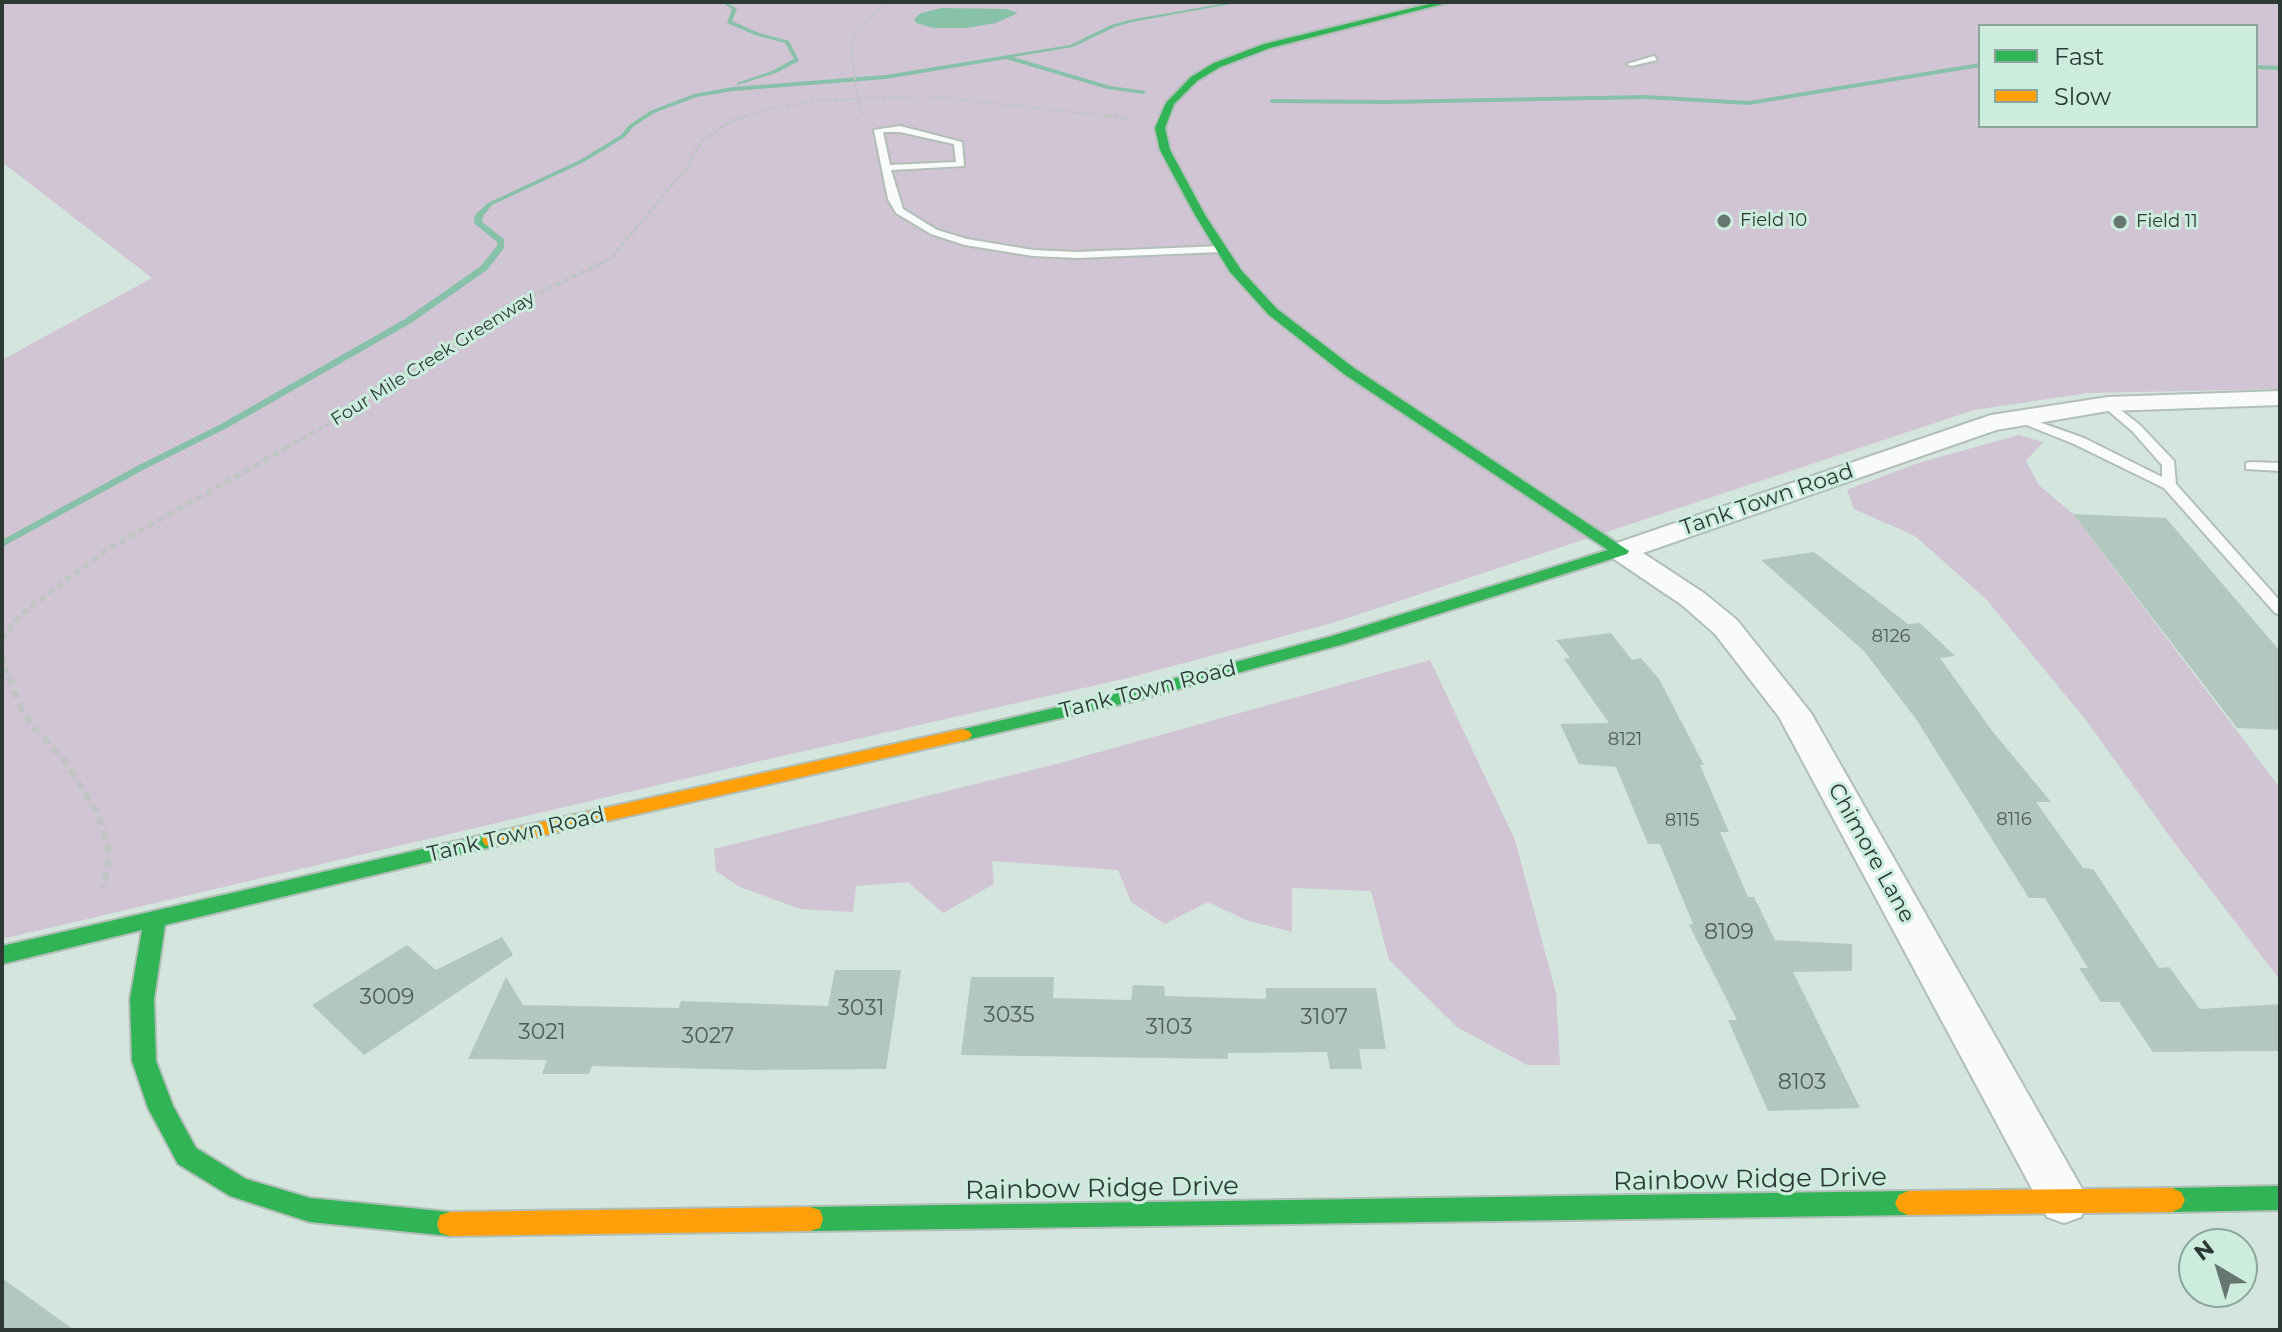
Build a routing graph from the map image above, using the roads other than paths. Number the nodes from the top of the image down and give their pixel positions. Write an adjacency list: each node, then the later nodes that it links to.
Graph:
1 (1446, 2): 5 (street)
2 (1654, 58): 3 (lane)
3 (1631, 64)
4 (886, 168): 4 (lane); 5 (lane)
5 (1221, 249): 12 (street)
6 (2280, 398): 7 (street, Tank Town Road)
7 (2108, 404): 8 (street, Tank Town Road); 11 (lane)
8 (2015, 418): 11 (lane); 12 (street, Tank Town Road)
9 (2251, 466): 10 (lane)
10 (2280, 467)
11 (2169, 485): 13 (lane)
12 (1621, 551): 14 (street, Tank Town Road); 17 (street, Chimore Lane)
13 (2280, 610)
14 (155, 917): 15 (street, Tank Town Road); 17 (street, Rainbow Ridge Drive)
15 (2, 955)
16 (2280, 1198): 17 (street, Rainbow Ridge Drive)
17 (2064, 1202)

